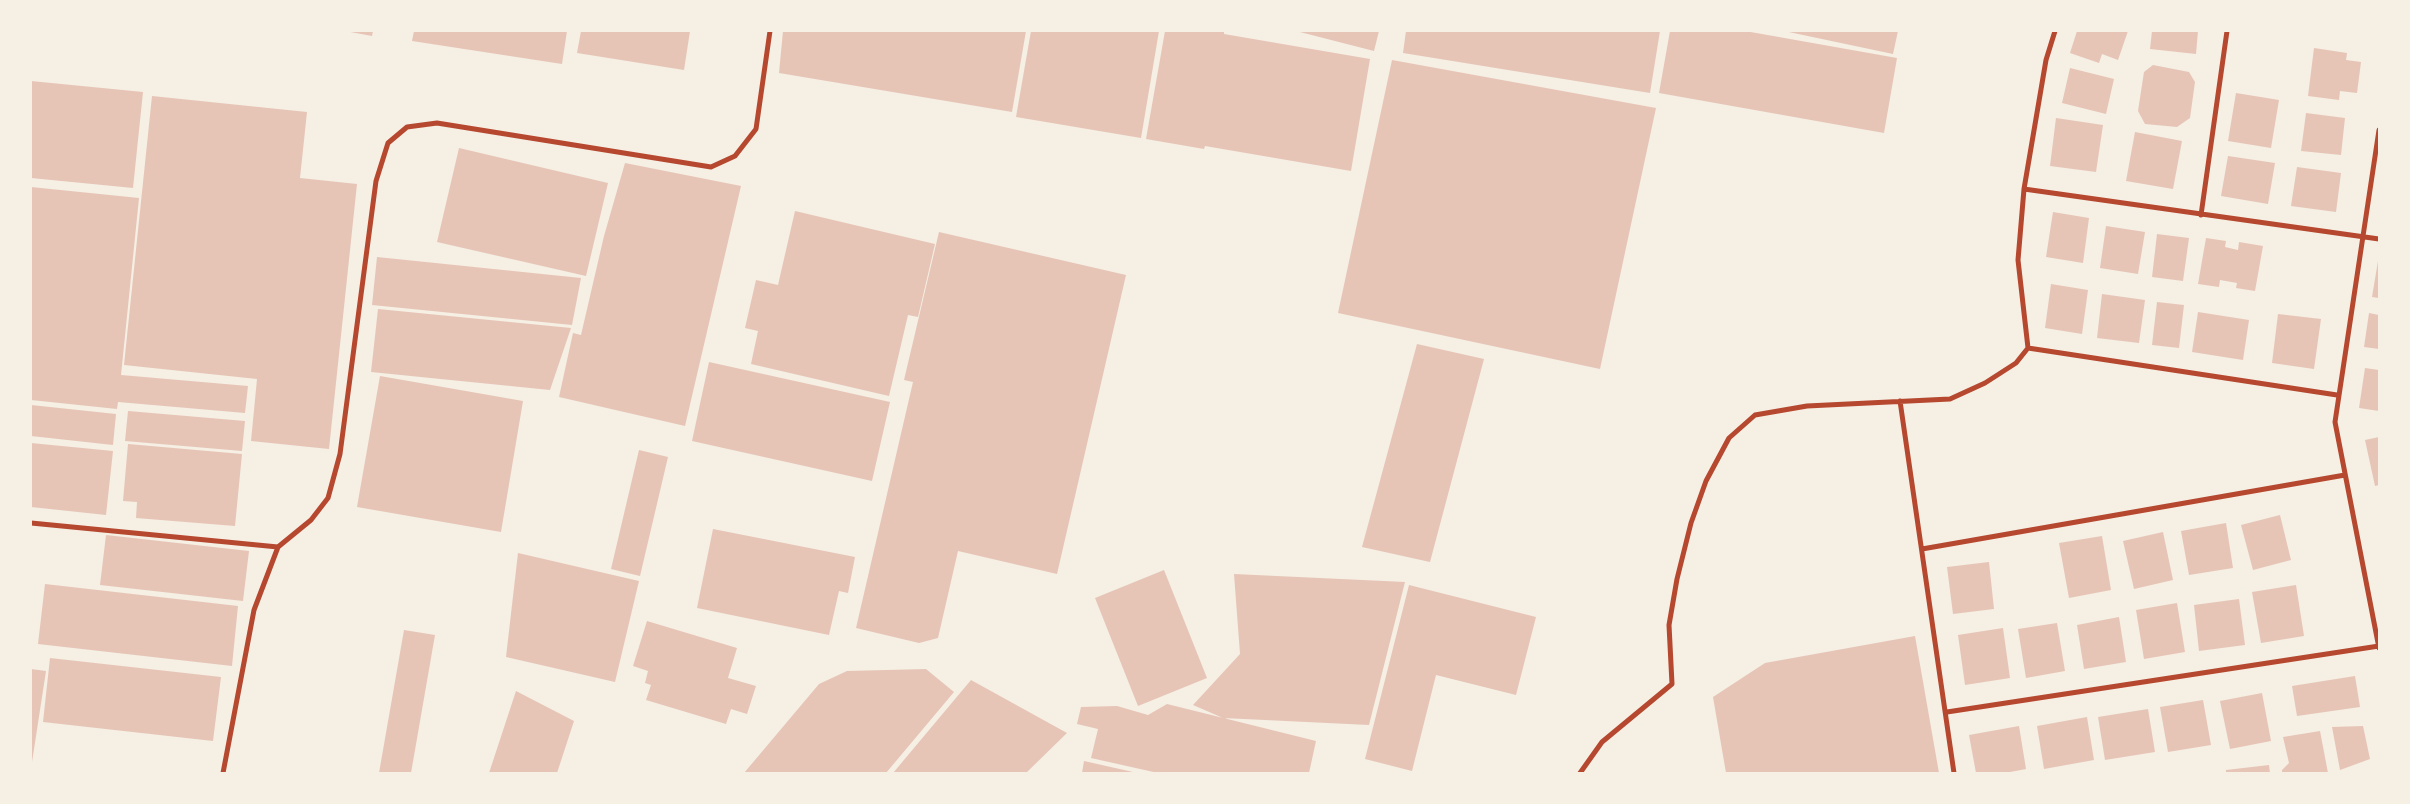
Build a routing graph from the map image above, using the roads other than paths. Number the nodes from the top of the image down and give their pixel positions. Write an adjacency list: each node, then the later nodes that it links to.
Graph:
1 (770, 31): 14 (street)
2 (2055, 31): 5 (street)
3 (2227, 31): 6 (street)
4 (2379, 130): 7 (street)
5 (2024, 189): 6 (street); 9 (street)
6 (2202, 215): 7 (street)
7 (2364, 238): 8 (street); 10 (street)
8 (2379, 239)
9 (2028, 348): 10 (street); 11 (street)
10 (2338, 396): 12 (street)
11 (1900, 401): 15 (street); 19 (street)
12 (2345, 475): 15 (street); 16 (street)
13 (31, 523): 14 (street)
14 (278, 547): 18 (street)
15 (1922, 549): 17 (street)
16 (2379, 647): 17 (street)
17 (1947, 712): 20 (street)
18 (223, 773)
19 (1580, 773)
20 (1954, 773)

